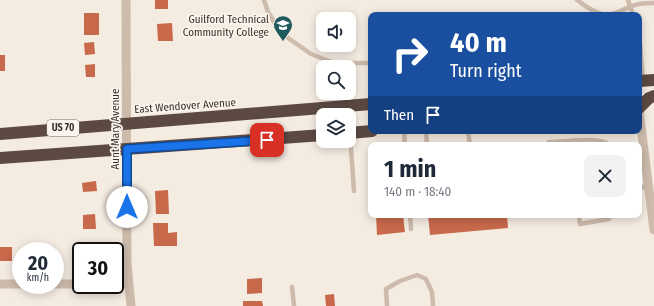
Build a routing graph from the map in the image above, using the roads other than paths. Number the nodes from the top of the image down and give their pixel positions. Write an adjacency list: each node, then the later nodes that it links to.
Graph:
1 (126, 0): 18 (street, Aunt Mary Avenue)
2 (264, 0): 11 (lane)
3 (577, 0): 7 (lane)
4 (628, 0): 6 (lane)
5 (654, 3): 6 (lane)
6 (631, 6): 8 (lane); 9 (lane)
7 (595, 12)
8 (619, 12)
9 (632, 12)
10 (642, 61): 12 (lane)
11 (368, 63)
12 (644, 81)
13 (654, 96): 15 (highway)
14 (368, 104): 18 (highway, East Wendover Avenue / US 70)
15 (642, 106)
16 (654, 107): 17 (highway)
17 (642, 109)
18 (127, 123): 21 (highway, East Wendover Avenue / US 70); 26 (street, Aunt Mary Avenue)
19 (368, 131): 20 (highway)
20 (356, 132)
21 (0, 134)
22 (316, 136): 26 (highway, US 70)
23 (549, 142): 24 (lane)
24 (605, 142)
25 (351, 148): 31 (lane)
26 (127, 149): 28 (highway, US 70); 40 (street, Aunt Mary Avenue)
27 (642, 154): 29 (street)
28 (0, 158)
29 (648, 186): 30 (lane); 35 (street)
30 (642, 187)
31 (354, 191)
32 (410, 218): 36 (lane)
33 (579, 218): 34 (lane)
34 (609, 218)
35 (654, 227)
36 (411, 229)
37 (0, 284): 38 (street)
38 (12, 284)
39 (124, 284): 40 (street)
40 (128, 284): 42 (street, Aunt Mary Avenue)
41 (292, 287): 43 (lane)
42 (131, 306)
43 (294, 306)
44 (387, 306): 45 (lane)
45 (433, 306)

